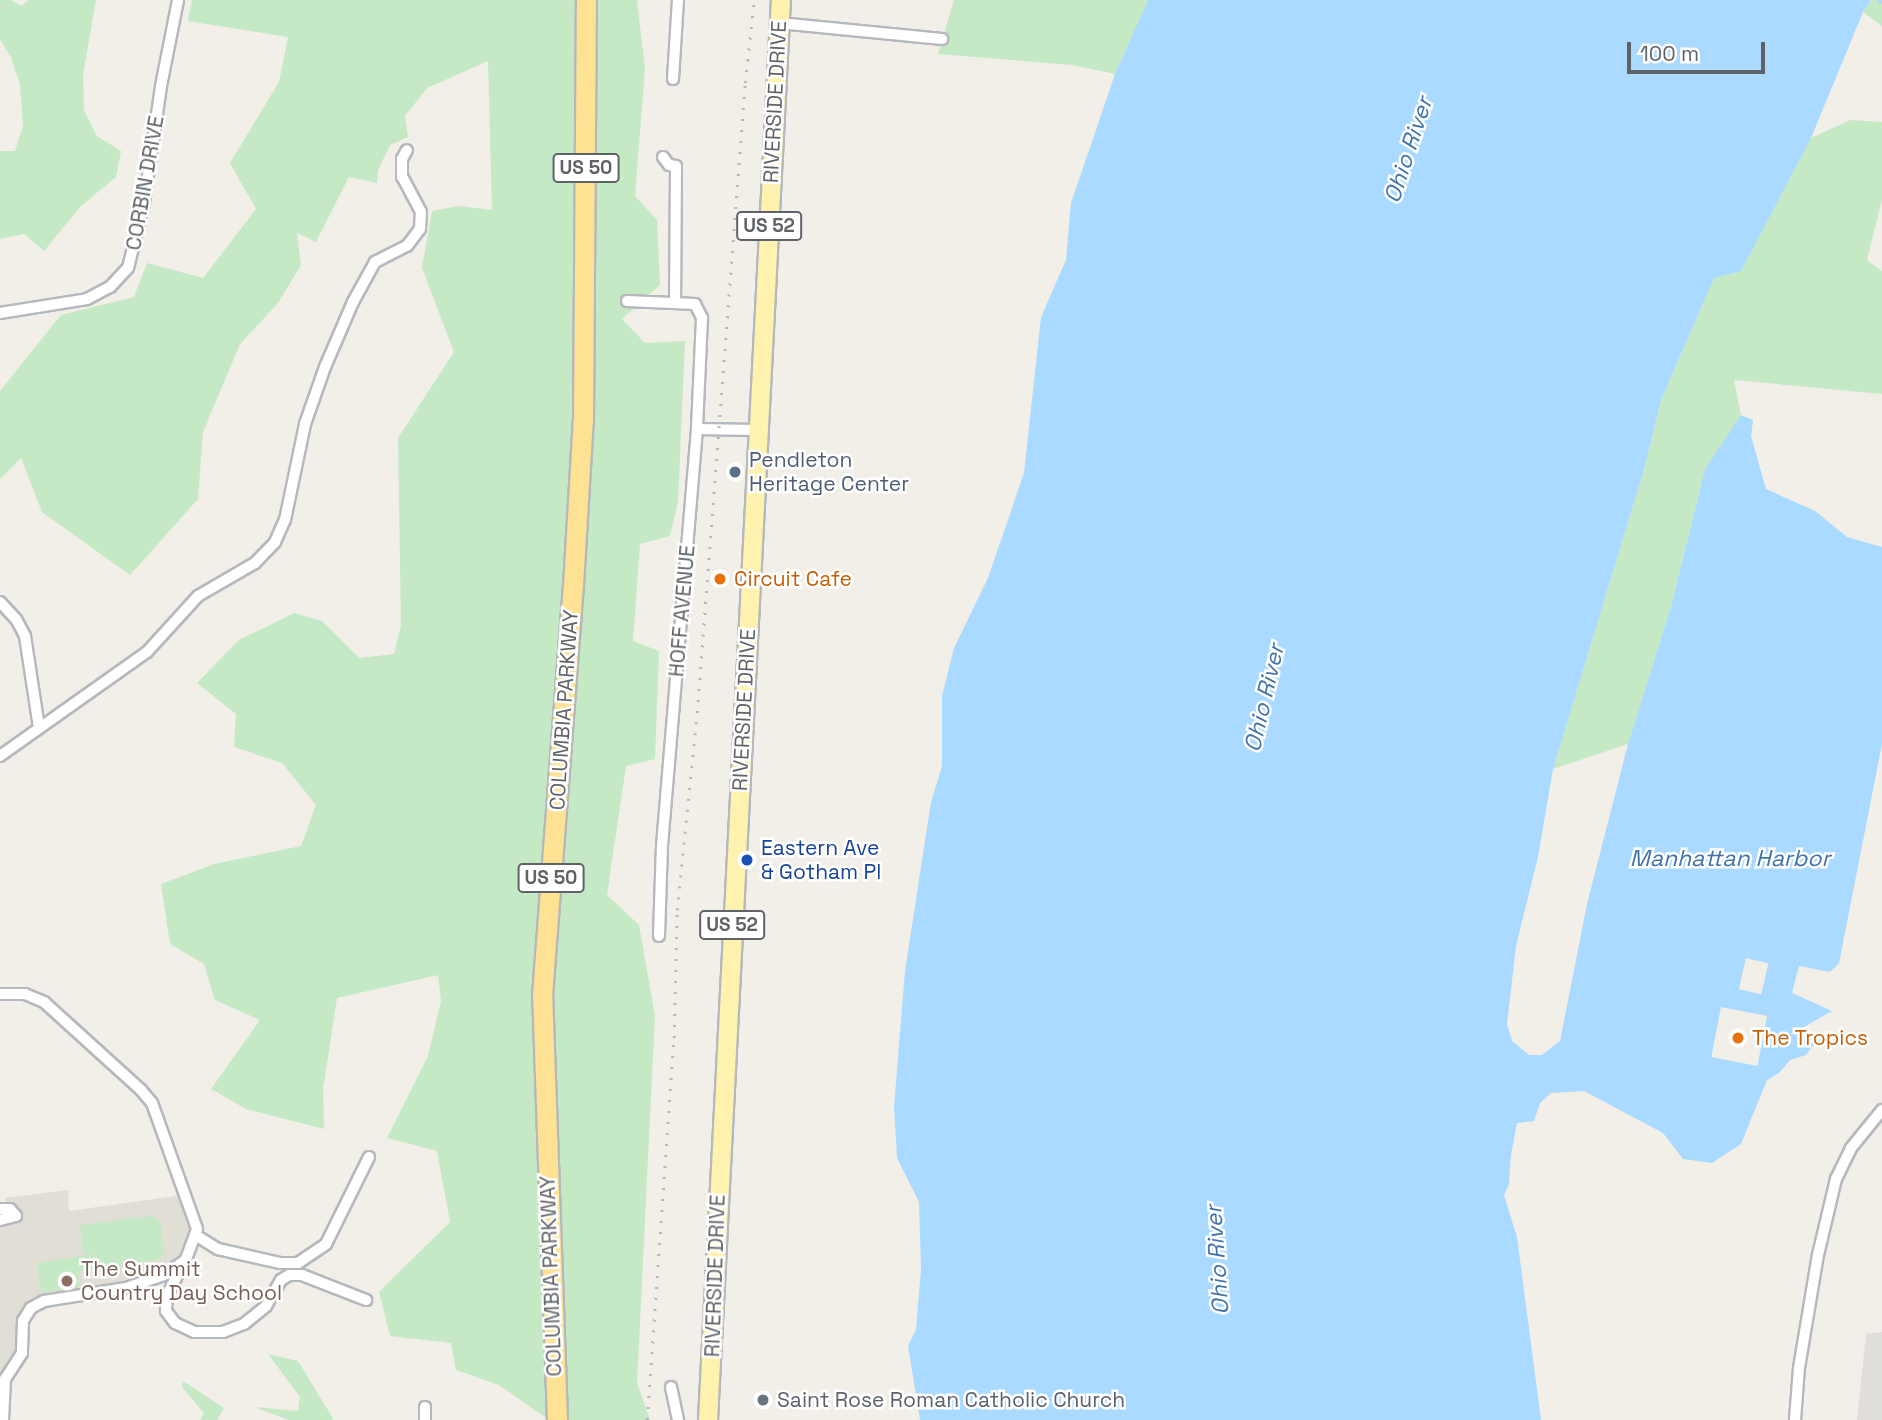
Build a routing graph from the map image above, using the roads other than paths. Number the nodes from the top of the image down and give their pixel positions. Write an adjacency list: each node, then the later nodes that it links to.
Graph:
1 (178, 0): 12 (street, CORBIN DRIVE)
2 (586, 0): 31 (highway, COLUMBIA PARKWAY / US 50)
3 (678, 0): 7 (street)
4 (781, 0): 5 (main road, RIVERSIDE DRIVE / US 52)
5 (779, 23): 6 (street); 14 (main road, RIVERSIDE DRIVE / US 52)
6 (942, 39)
7 (673, 79)
8 (408, 150): 16 (street)
9 (663, 157): 11 (street)
10 (627, 301): 11 (street)
11 (677, 303): 13 (street, HOFF AVENUE)
12 (0, 313)
13 (697, 429): 14 (street); 18 (street, HOFF AVENUE)
14 (758, 430): 33 (main road, RIVERSIDE DRIVE / US 52)
15 (0, 602): 16 (street)
16 (39, 727): 17 (street)
17 (0, 756)
18 (659, 936)
19 (0, 994): 24 (street)
20 (1882, 1110): 34 (street)
21 (369, 1157): 24 (street)
22 (0, 1209): 23 (street)
23 (0, 1220)
24 (197, 1236): 25 (street)
25 (186, 1260): 26 (street); 29 (street)
26 (366, 1300)
27 (671, 1387): 32 (street)
28 (425, 1407): 30 (street)
29 (4, 1420)
30 (425, 1420)
31 (557, 1420)
32 (678, 1420)
33 (708, 1420)
34 (1796, 1420)

